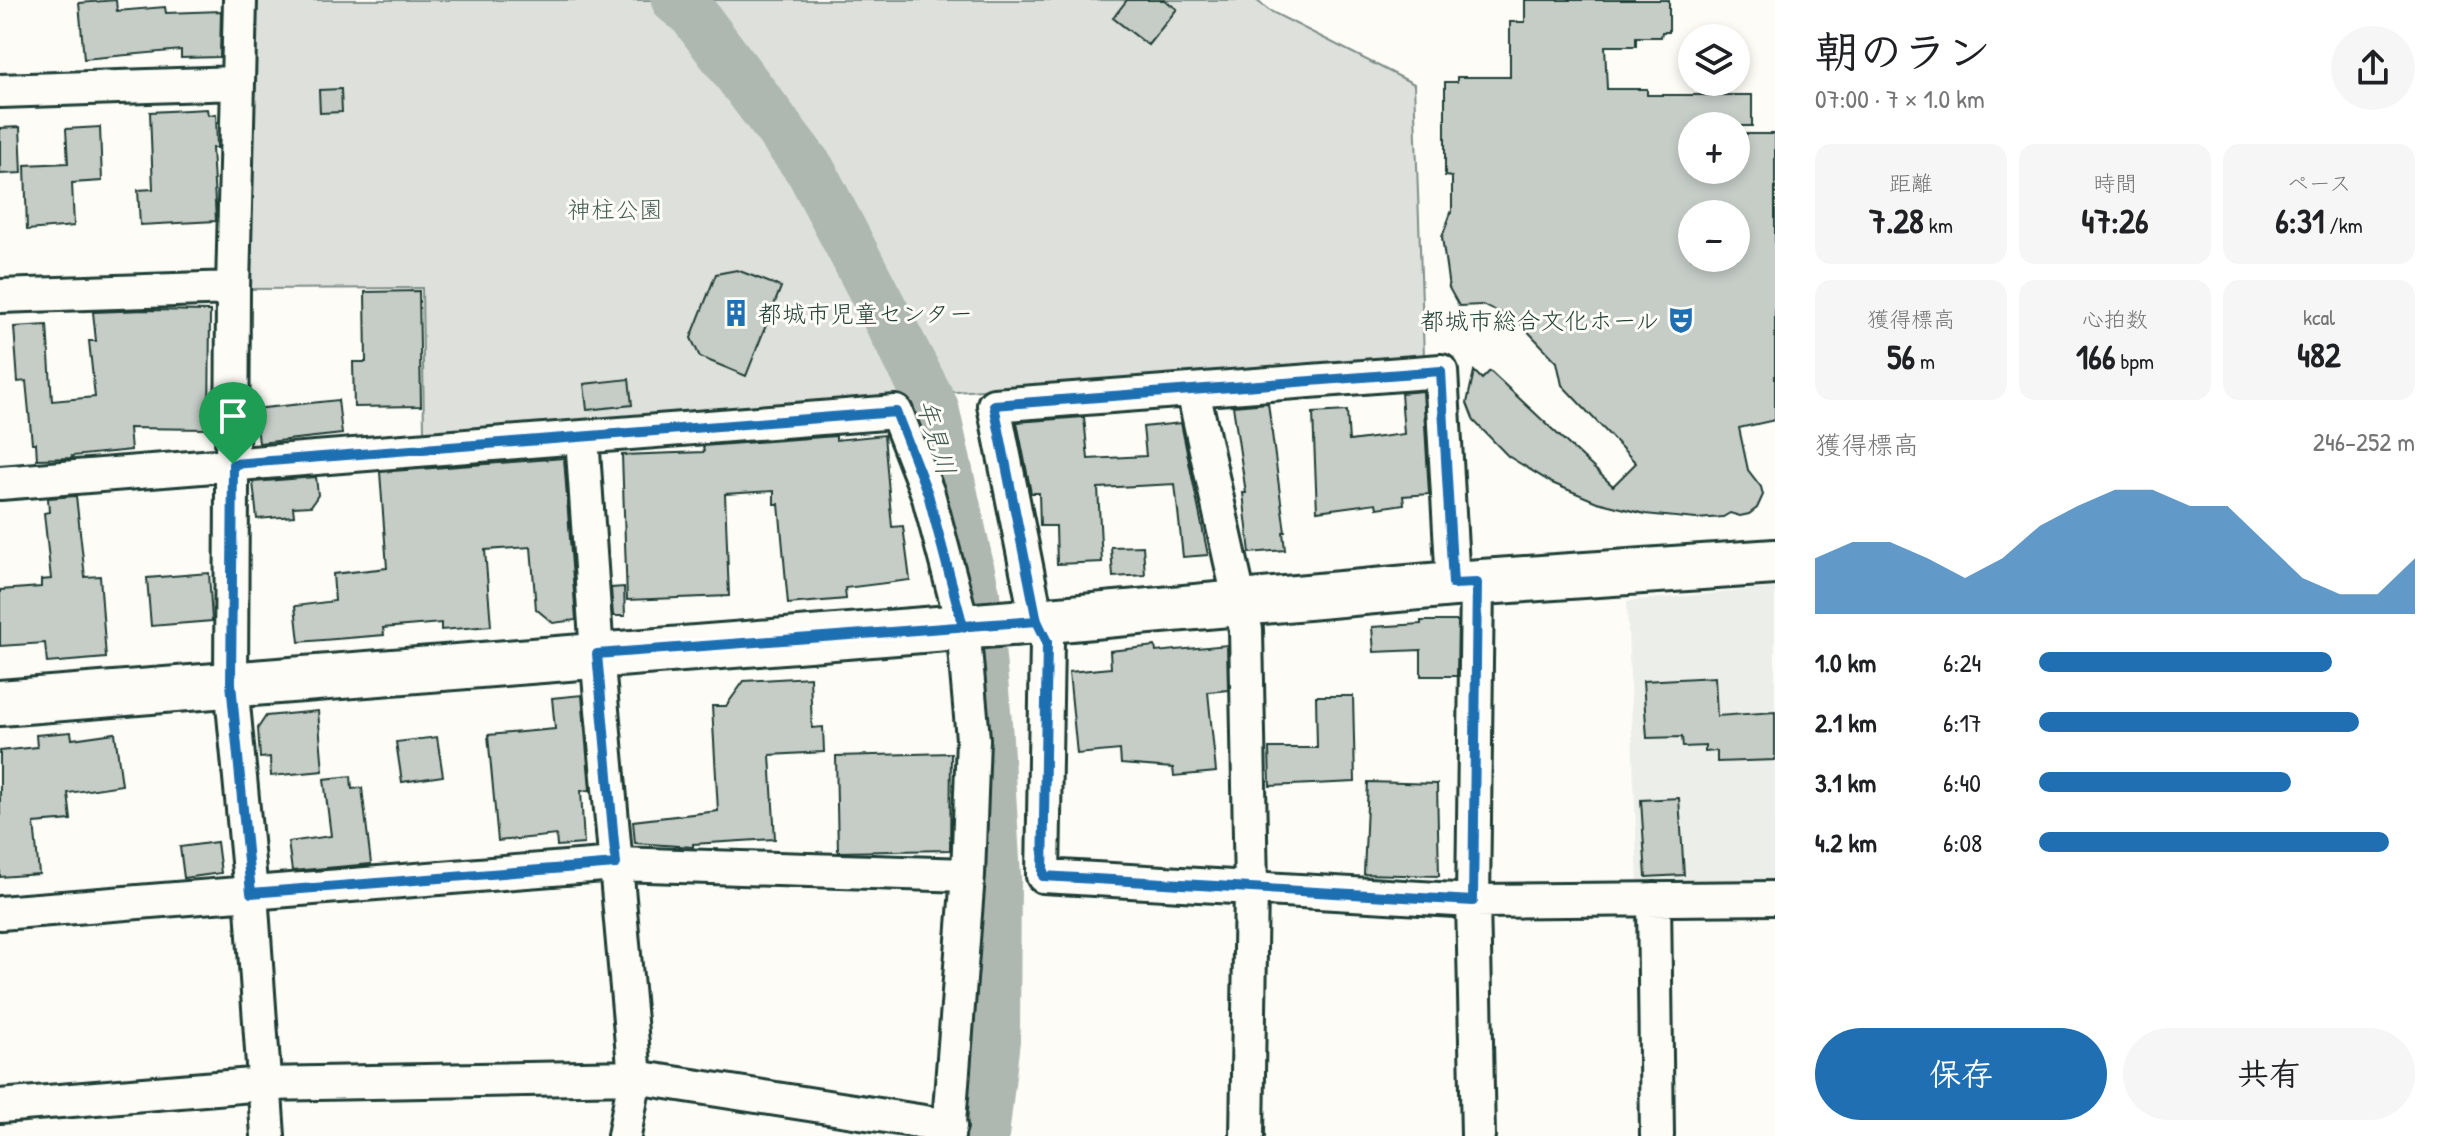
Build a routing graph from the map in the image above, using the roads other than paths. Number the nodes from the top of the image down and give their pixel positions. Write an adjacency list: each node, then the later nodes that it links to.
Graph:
1 (240, 0): 2 (street)
2 (237, 83): 3 (street); 4 (street)
3 (0, 91)
4 (233, 288): 5 (street); 8 (street)
5 (0, 296)
6 (1193, 391): 11 (street); 12 (street); 13 (street)
7 (582, 437): 8 (street); 14 (street); 15 (street)
8 (233, 464): 9 (street); 16 (street)
9 (0, 483)
10 (1775, 562): 11 (street)
11 (1465, 584): 12 (street); 24 (street)
12 (1242, 604): 13 (street); 20 (street)
13 (1037, 621): 14 (street); 20 (street)
14 (963, 626): 15 (street); 19 (street)
15 (597, 654): 16 (street); 18 (street)
16 (231, 683): 17 (street); 21 (street)
17 (0, 703)
18 (616, 864): 19 (street); 21 (street); 26 (street)
19 (968, 875): 29 (street)
20 (1251, 888): 24 (street); 32 (street)
21 (251, 893): 25 (street); 27 (street)
22 (1775, 898): 23 (street)
23 (1654, 899): 24 (street); 34 (street)
24 (1473, 901): 33 (street)
25 (0, 913)
26 (635, 1077): 27 (street); 29 (street); 31 (street)
27 (264, 1084): 28 (street); 30 (street)
28 (0, 1106)
29 (949, 1131)
30 (268, 1136)
31 (624, 1136)
32 (1247, 1136)
33 (1478, 1136)
34 (1657, 1136)

